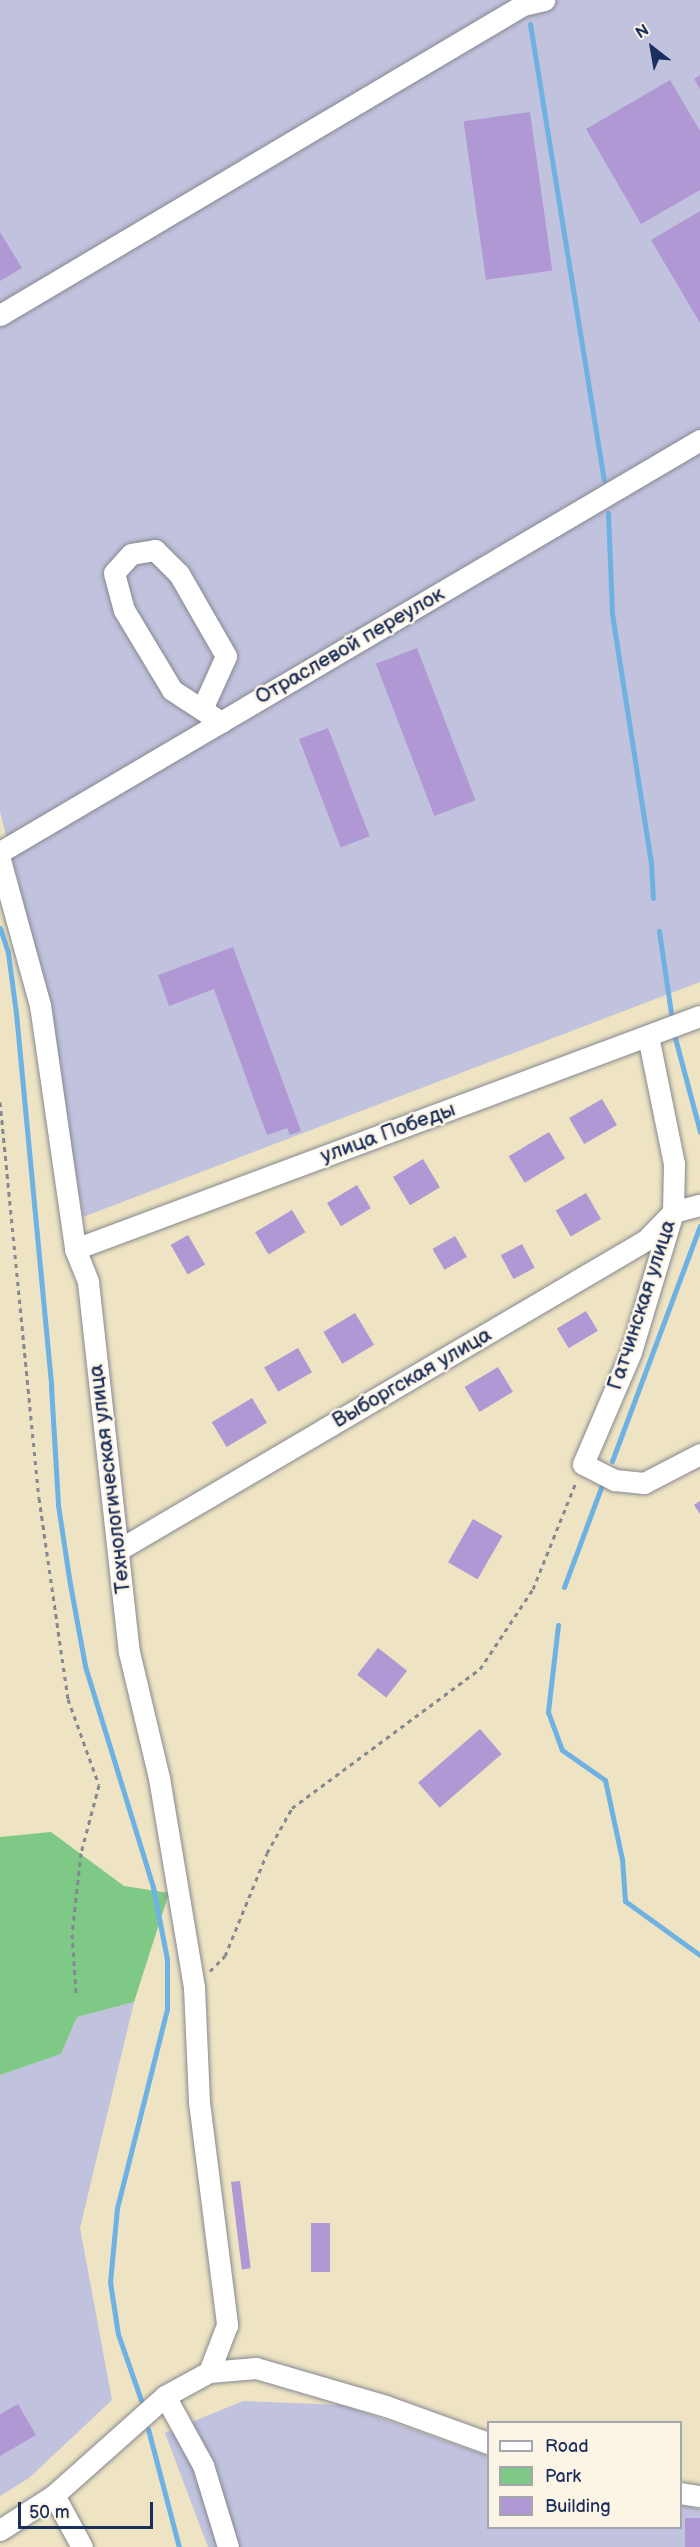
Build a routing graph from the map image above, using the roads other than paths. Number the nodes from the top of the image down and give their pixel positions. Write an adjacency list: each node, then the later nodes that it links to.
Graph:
1 (544, 0): 2 (street)
2 (0, 315)
3 (700, 440): 5 (street, Отраслевой переулок)
4 (202, 709): 4 (street); 5 (street)
5 (221, 722): 6 (street, Отраслевой переулок)
6 (0, 852)
7 (0, 860): 12 (street, Технологическая улица)
8 (700, 1016): 9 (street, улица Победы)
9 (648, 1036): 11 (street, Гатчинская улица); 12 (street, улица Победы)
10 (700, 1205): 11 (street)
11 (673, 1212): 13 (street, Гатчинская улица); 14 (street, Выборгская улица)
12 (75, 1249): 14 (street, Технологическая улица)
13 (700, 1454)
14 (120, 1549): 15 (street, Технологическая улица)
15 (209, 2372): 16 (street); 17 (street)
16 (165, 2396): 19 (street); 23 (street)
17 (487, 2442)
18 (682, 2493): 20 (street)
19 (54, 2496): 21 (street); 22 (street)
20 (700, 2496)
21 (0, 2530)
22 (82, 2547)
23 (228, 2547)

